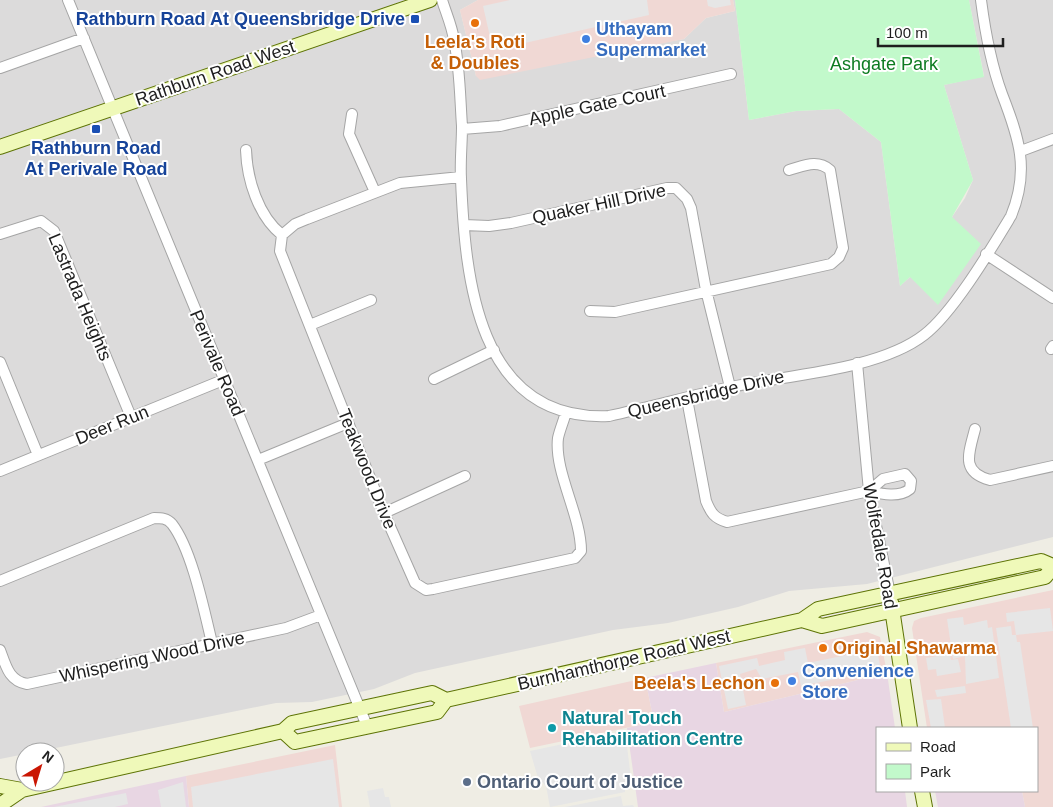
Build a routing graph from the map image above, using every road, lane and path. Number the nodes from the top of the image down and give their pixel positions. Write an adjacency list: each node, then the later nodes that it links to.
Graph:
1 (68, 0): 5 (street, Perivale Road)
2 (430, 0): 8 (main road, Rathburn Road West)
3 (442, 0): 10 (street, Queensbridge Drive)
4 (981, 0): 14 (street, Queensbridge Drive)
5 (84, 38): 6 (street); 8 (street, Perivale Road)
6 (0, 68)
7 (732, 74): 10 (street, Apple Gate Court)
8 (113, 108): 12 (main road, Rathburn Road West); 31 (street, Perivale Road)
9 (352, 114): 17 (street)
10 (462, 129): 16 (street, Queensbridge Drive)
11 (1053, 139): 14 (street)
12 (0, 147)
13 (246, 150): 20 (street)
14 (1021, 151): 21 (street, Queensbridge Drive)
15 (789, 170): 22 (street)
16 (461, 178): 17 (street); 18 (street, Queensbridge Drive)
17 (375, 192): 20 (street)
18 (464, 225): 22 (street, Quaker Hill Drive); 27 (street, Queensbridge Drive)
19 (0, 234): 35 (street, Lastrada Heights)
20 (282, 235): 26 (street, Teakwood Drive)
21 (986, 254): 23 (street); 29 (street, Queensbridge Drive)
22 (706, 290): 25 (street); 32 (street, Quaker Hill Drive)
23 (1053, 298)
24 (371, 300): 26 (street)
25 (590, 311)
26 (310, 325): 36 (street, Teakwood Drive)
27 (494, 350): 30 (street); 34 (street, Queensbridge Drive)
28 (0, 362): 38 (street)
29 (857, 363): 32 (street, Queensbridge Drive); 43 (street, Wolfedale Road)
30 (434, 379)
31 (224, 380): 35 (street, Deer Run); 39 (street, Perivale Road)
32 (730, 387): 33 (street, Queensbridge Drive)
33 (687, 399): 34 (street, Queensbridge Drive); 43 (street)
34 (566, 412): 44 (street, Teakwood Drive)
35 (131, 417): 38 (street, Deer Run)
36 (348, 422): 39 (street); 44 (street, Teakwood Drive)
37 (975, 429): 40 (street)
38 (38, 455): 41 (street, Deer Run)
39 (258, 460): 49 (street, Perivale Road)
40 (1053, 466)
41 (0, 471)
42 (465, 476): 44 (street)
43 (869, 491): 47 (street, Wolfedale Road)
44 (384, 513)
45 (1053, 566): 47 (main road, Burnhamthorpe Road West); 48 (main road, Burnhamthorpe Road West)
46 (0, 581): 51 (street)
47 (890, 594): 48 (main road, Wolfedale Road); 50 (main road, Burnhamthorpe Road West)
48 (892, 610): 50 (main road, Burnhamthorpe Road West); 56 (main road, Wolfedale Road)
49 (321, 615): 51 (street, Whispering Wood Drive); 54 (street, Perivale Road)
50 (802, 620): 53 (main road, Burnhamthorpe Road West)
51 (212, 643): 52 (street, Whispering Wood Drive)
52 (0, 650)
53 (446, 700): 54 (main road, Burnhamthorpe Road West); 55 (main road, Burnhamthorpe Road West)
54 (361, 708): 55 (street, Perivale Road); 57 (main road, Burnhamthorpe Road West)
55 (368, 726): 57 (main road, Burnhamthorpe Road West)
56 (910, 727)
57 (283, 731): 58 (main road, Burnhamthorpe Road West)
58 (65, 780)
59 (0, 786): 60 (main road, Burnhamthorpe Road West)
60 (15, 789)
61 (19, 792): 63 (main road, Burnhamthorpe Road West)
62 (922, 792): 64 (main road)
63 (0, 805)
64 (925, 807)

